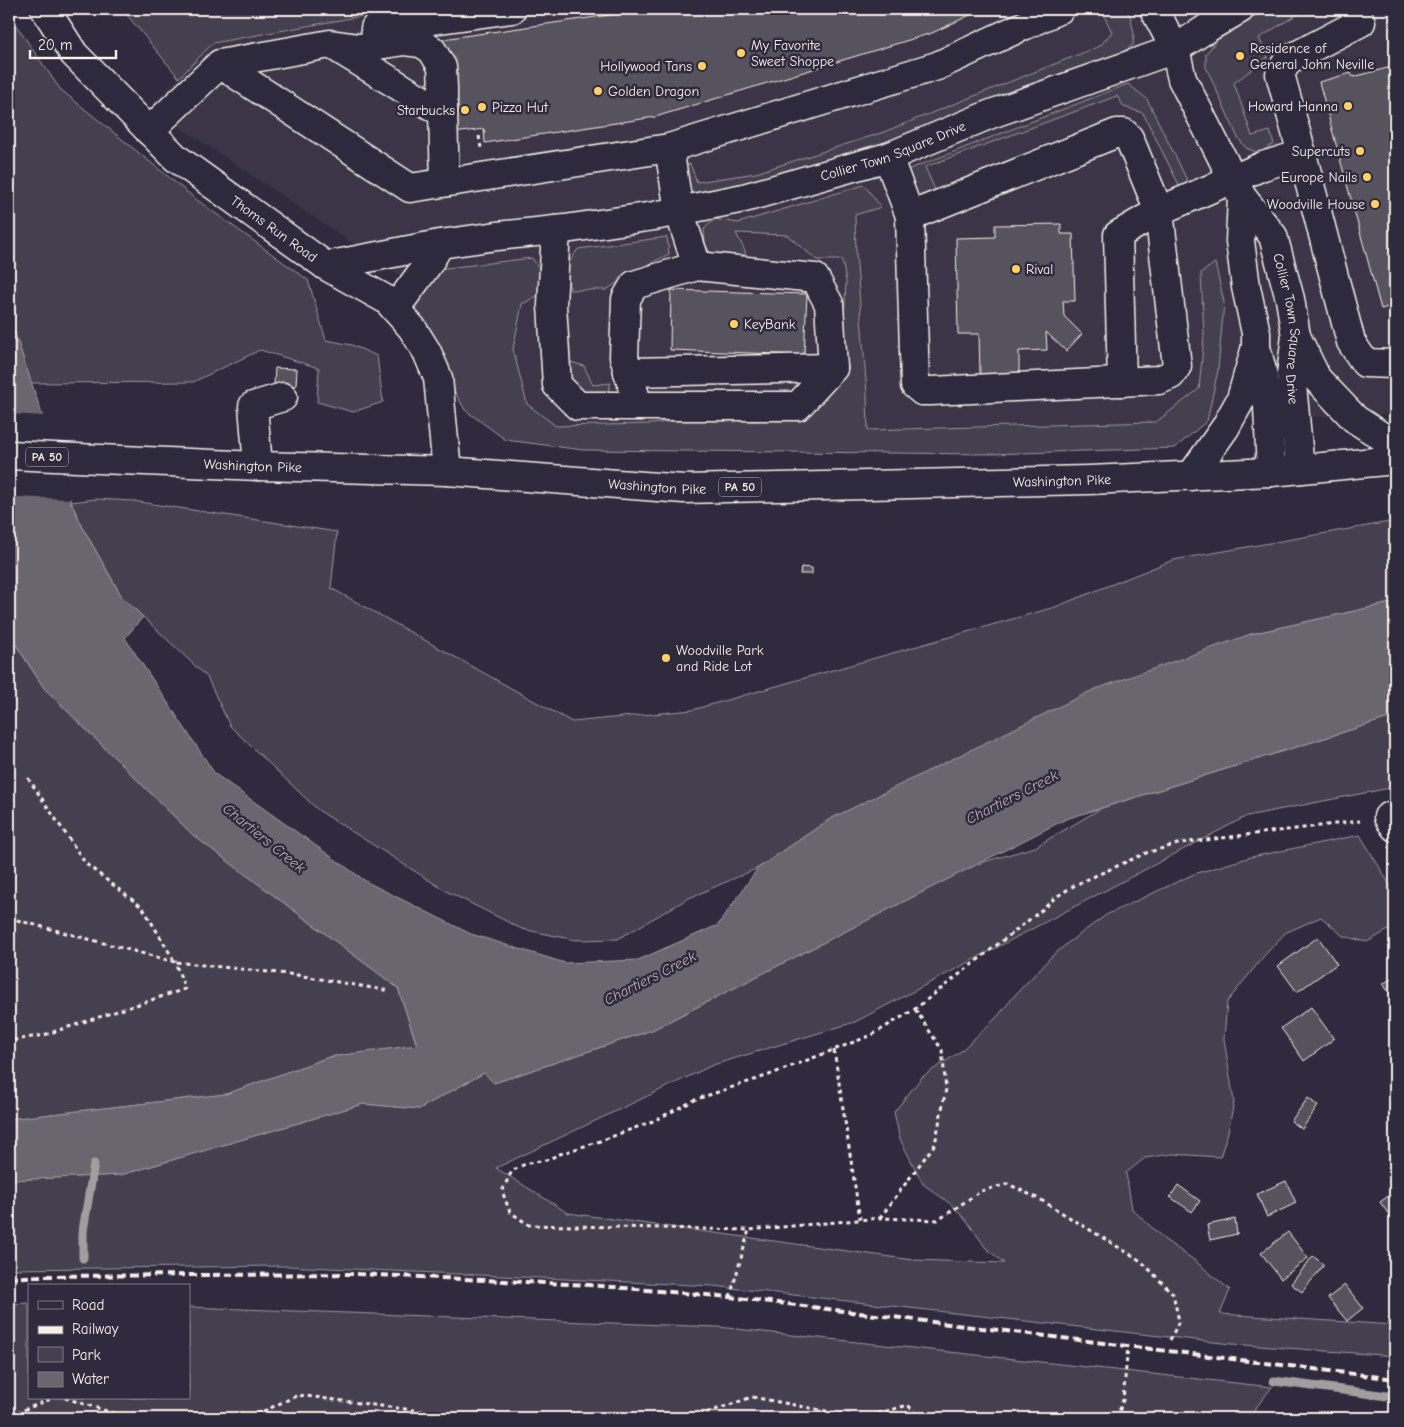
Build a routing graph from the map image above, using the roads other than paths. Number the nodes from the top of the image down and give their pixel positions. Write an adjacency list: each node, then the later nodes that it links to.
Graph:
1 (45, 9): 11 (street, Thoms Run Road)
2 (512, 9): 7 (street)
3 (1060, 9): 12 (street)
4 (1154, 9): 8 (street)
5 (1240, 9): 8 (street)
6 (1354, 9): 13 (street)
7 (330, 44): 9 (street); 10 (street); 10 (street)
8 (1175, 49): 14 (street, Collier Town Square Drive); 16 (street, Collier Town Square Drive)
9 (220, 64): 11 (street); 15 (street)
10 (443, 113): 15 (street)
11 (149, 131): 22 (street, Thoms Run Road)
12 (669, 148): 15 (street); 17 (street)
13 (1302, 154): 16 (street); 27 (street)
14 (888, 157): 17 (street, Collier Town Square Drive); 19 (street)
15 (445, 182)
16 (1237, 188): 18 (street); 25 (street, Collier Town Square Drive); 26 (street, Collier Town Square Drive)
17 (679, 211): 20 (street, Collier Town Square Drive); 23 (street)
18 (1159, 211): 19 (street); 30 (street); 30 (street)
19 (910, 216): 30 (street)
20 (556, 230): 21 (street, Collier Town Square Drive); 32 (street)
21 (440, 244): 22 (street, Collier Town Square Drive); 24 (street)
22 (326, 266): 24 (street, Thoms Run Road)
23 (697, 266): 28 (street); 29 (street)
24 (395, 309): 38 (street, Thoms Run Road)
25 (1296, 336): 33 (street); 37 (street, Collier Town Square Drive)
26 (1256, 347): 39 (street, Collier Town Square Drive); 40 (street)
27 (1395, 364)
28 (833, 368): 29 (street); 32 (street)
29 (628, 372): 32 (street)
30 (1122, 382)
31 (283, 397): 36 (street)
32 (638, 406)
33 (1395, 445)
34 (9, 456): 36 (street, Washington Pike / PA 50)
35 (1395, 460): 37 (street, Washington Pike / PA 50)
36 (258, 466): 38 (street, Washington Pike / PA 50)
37 (1300, 469): 39 (street, Washington Pike / PA 50)
38 (447, 470): 40 (street, Washington Pike / PA 50)
39 (1271, 472): 40 (street, Washington Pike / PA 50)
40 (1191, 476)

